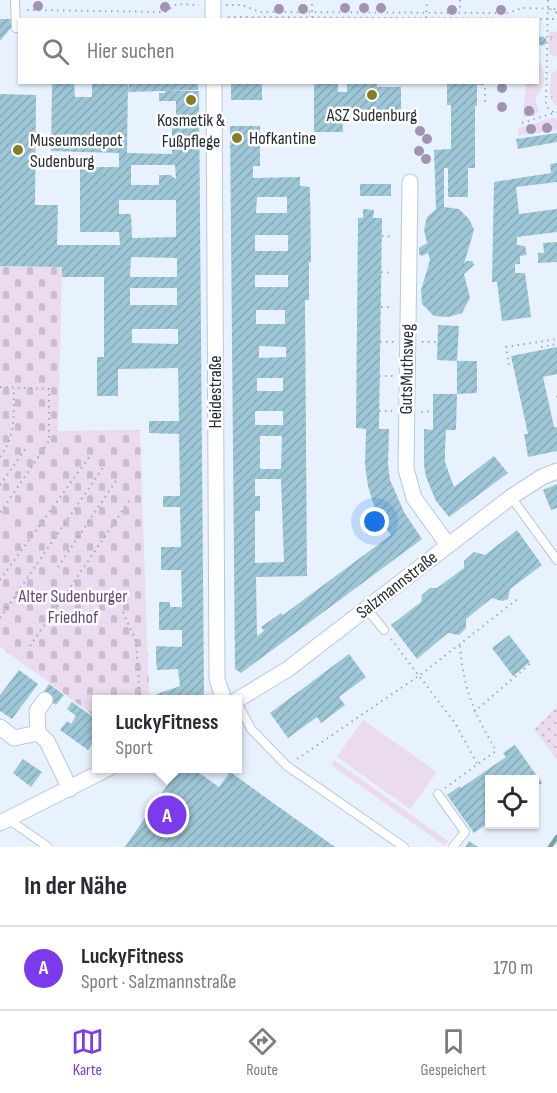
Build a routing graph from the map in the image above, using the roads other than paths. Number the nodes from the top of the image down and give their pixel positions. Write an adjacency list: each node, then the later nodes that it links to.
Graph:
1 (15, 0): 2 (lane)
2 (16, 28)
3 (214, 84): 11 (street, Heidestraße)
4 (410, 182): 7 (street, GutsMuthsweg)
5 (557, 471): 6 (street, Salzmannstraße)
6 (511, 497): 7 (street, Salzmannstraße); 8 (lane)
7 (448, 545): 9 (street, Salzmannstraße)
8 (557, 560)
9 (367, 609): 10 (lane); 12 (street, Salzmannstraße)
10 (384, 630)
11 (223, 695)
12 (242, 698)
13 (45, 700): 16 (street)
14 (242, 711): 22 (lane)
15 (0, 727): 16 (street)
16 (38, 733): 18 (street)
17 (99, 773): 18 (street)
18 (69, 789): 20 (street)
19 (438, 794): 23 (lane)
20 (4, 821): 21 (lane)
21 (48, 847)
22 (404, 847)
23 (453, 847)

